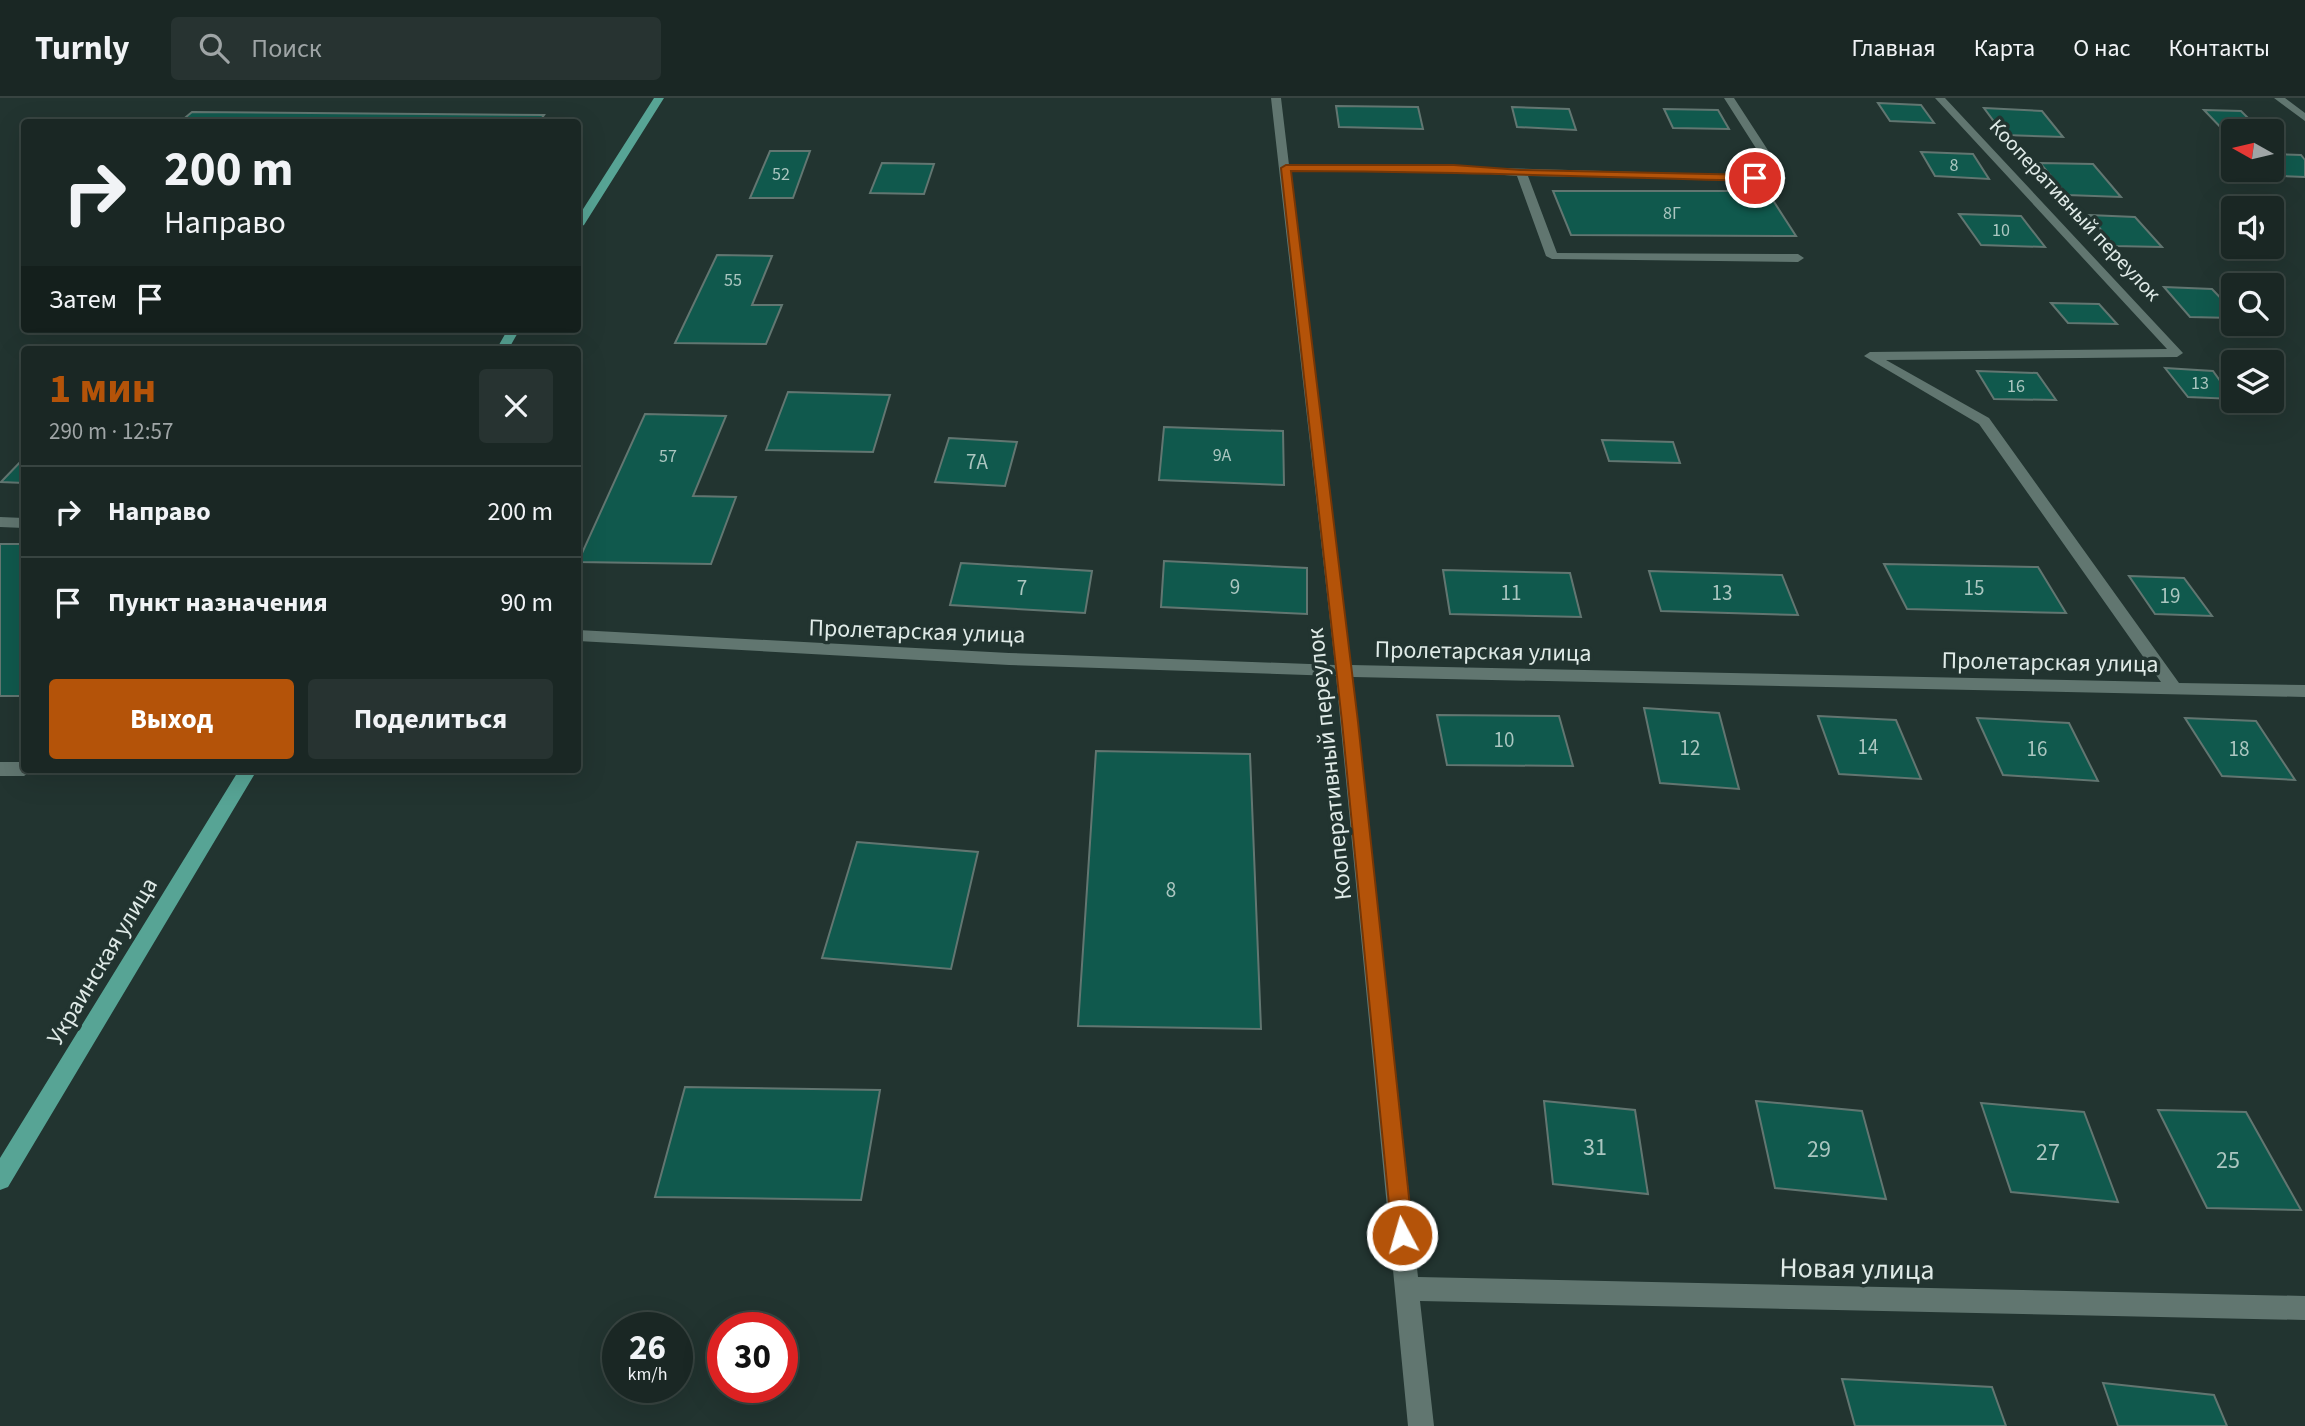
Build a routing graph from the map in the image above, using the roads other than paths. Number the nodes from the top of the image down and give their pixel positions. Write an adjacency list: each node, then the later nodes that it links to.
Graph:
1 (659, 98): 9 (main road)
2 (1276, 98): 7 (street, Кооперативный переулок)
3 (1729, 98): 8 (street)
4 (1940, 98): 15 (street, Кооперативный переулок)
5 (2279, 98): 6 (street)
6 (2305, 118)
7 (1286, 168): 8 (street); 14 (street, Кооперативный переулок)
8 (1521, 173): 10 (street)
9 (581, 218)
10 (1798, 258)
11 (0, 522): 12 (street)
12 (21, 523)
13 (581, 636): 14 (street, Пролетарская улица)
14 (1344, 673): 15 (street, Пролетарская улица); 21 (street, Кооперативный переулок)
15 (2174, 688): 16 (street, Пролетарская улица)
16 (2305, 691)
17 (0, 769): 18 (street)
18 (21, 769)
19 (246, 773): 20 (main road, Украинская улица)
20 (0, 1179)
21 (1408, 1289): 22 (street, Новая улица); 23 (street, Кооперативный переулок)
22 (2305, 1308)
23 (1421, 1426)

